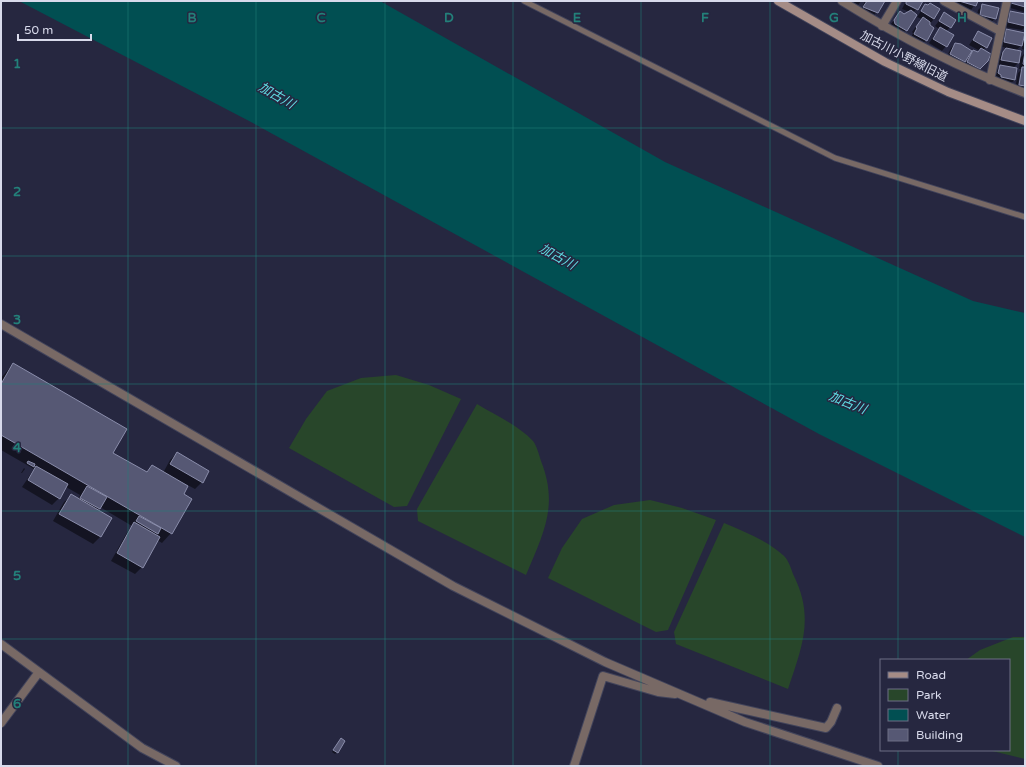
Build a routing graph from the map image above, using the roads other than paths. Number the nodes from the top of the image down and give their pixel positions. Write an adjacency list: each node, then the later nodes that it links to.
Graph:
1 (524, 1): 12 (lane)
2 (778, 1): 11 (street, 加古川小野線旧道)
3 (842, 1): 7 (street)
4 (897, 1): 7 (street)
5 (944, 1): 8 (street)
6 (1007, 1): 8 (street)
7 (882, 26): 9 (street)
8 (1000, 31): 9 (street)
9 (990, 80): 10 (street)
10 (1025, 93)
11 (1025, 121)
12 (1025, 217)
13 (1, 324): 16 (street)
14 (1, 644): 15 (street)
15 (39, 672): 18 (street); 19 (street)
16 (686, 695): 17 (street); 20 (street); 21 (street)
17 (837, 708)
18 (1, 723)
19 (176, 766)
20 (574, 766)
21 (878, 766)

